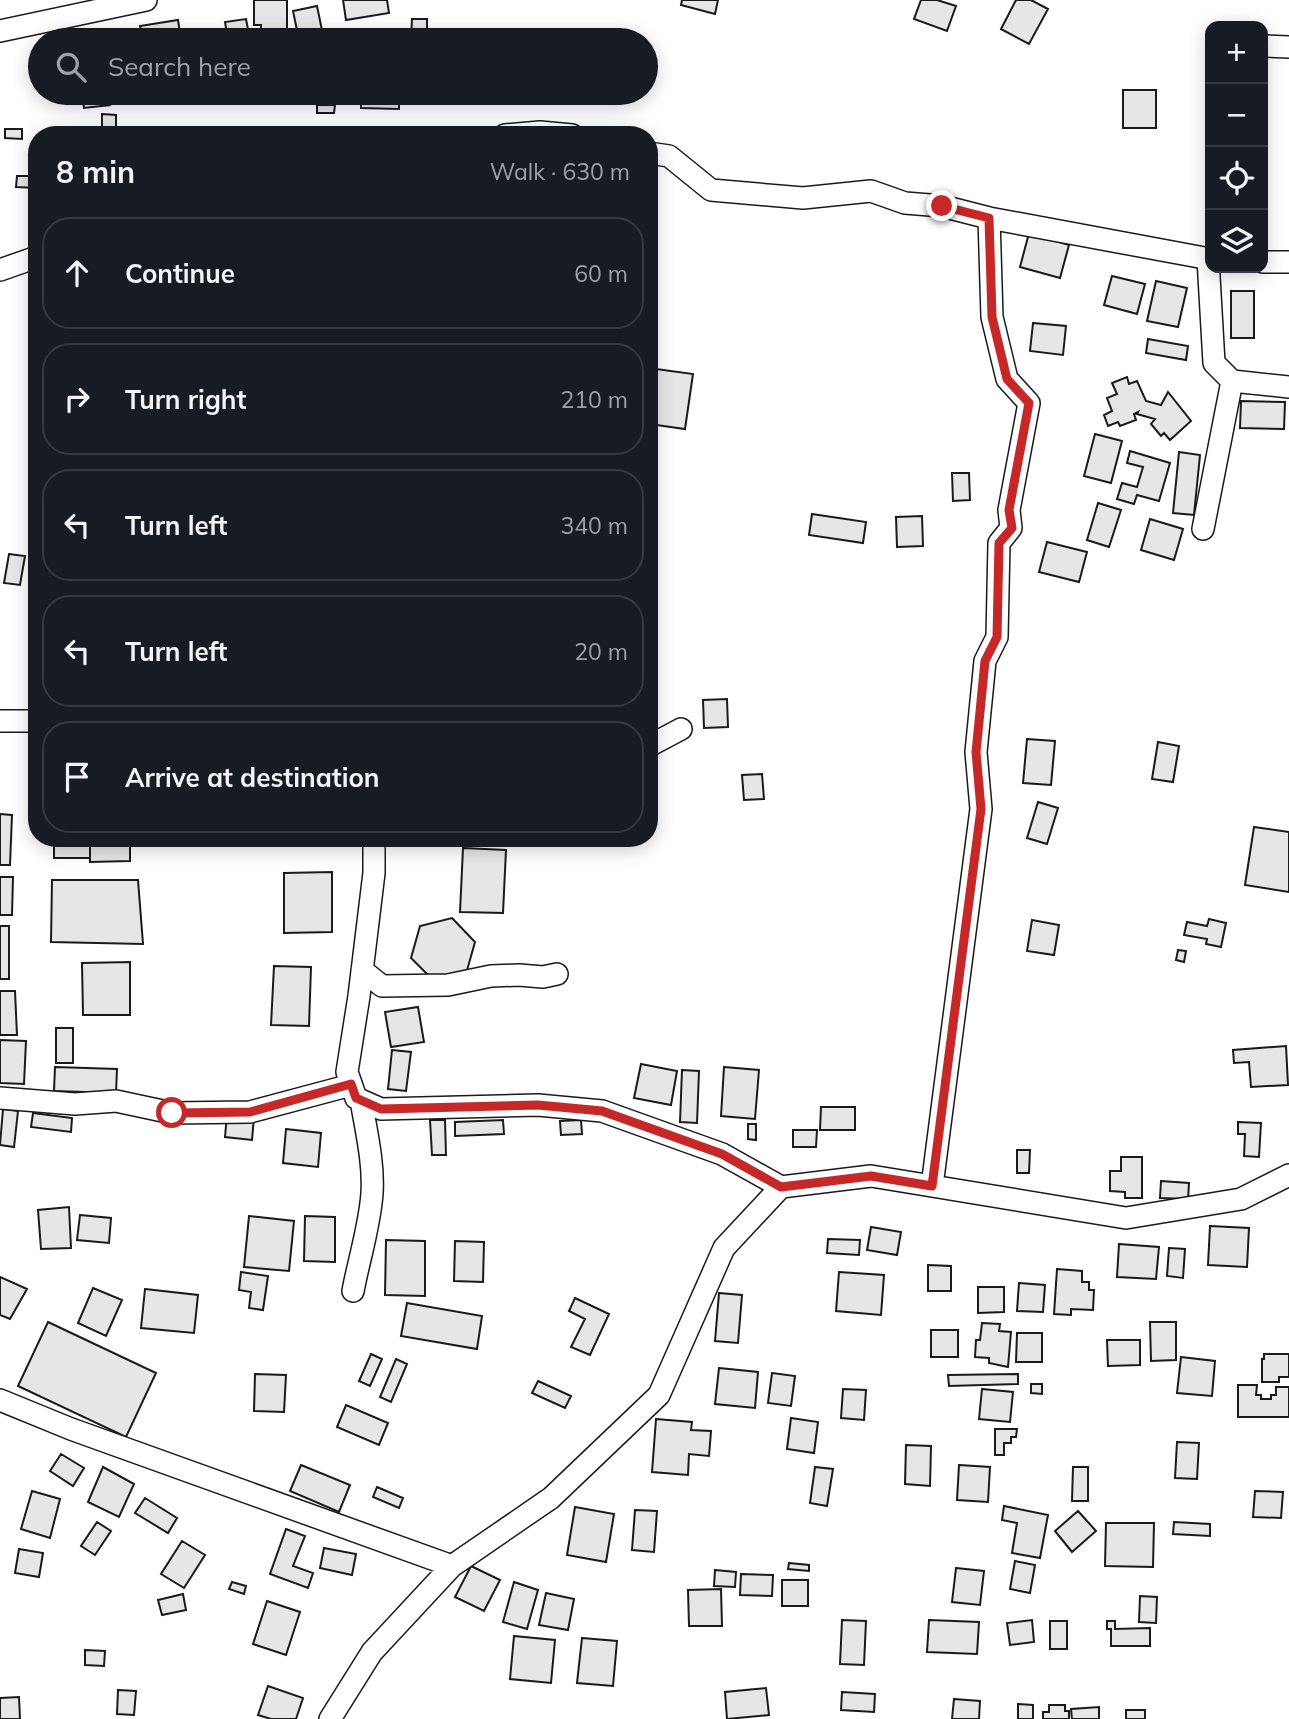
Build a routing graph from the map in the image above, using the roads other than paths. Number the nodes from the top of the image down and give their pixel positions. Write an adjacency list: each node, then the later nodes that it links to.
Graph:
1 (146, 0): 2 (street)
2 (0, 31)
3 (1268, 46): 4 (street)
4 (1289, 47)
5 (658, 154): 6 (street)
6 (989, 218): 7 (street); 26 (street)
7 (1205, 258)
8 (28, 260): 11 (street)
9 (1268, 262): 10 (street)
10 (1289, 262)
11 (0, 270)
12 (1210, 273): 13 (street)
13 (1232, 381): 14 (street); 15 (street)
14 (1289, 387)
15 (1203, 529)
16 (28, 721): 17 (street)
17 (0, 722)
18 (681, 729): 19 (street)
19 (658, 741)
20 (374, 847): 21 (street)
21 (362, 970): 22 (street); 23 (street)
22 (556, 974)
23 (356, 1092): 24 (street); 27 (street); 28 (street)
24 (0, 1098)
25 (1289, 1175): 26 (street)
26 (932, 1186): 27 (street)
27 (781, 1187): 30 (street)
28 (353, 1291)
29 (0, 1400): 30 (street)
30 (452, 1566): 31 (street)
31 (330, 1719)

